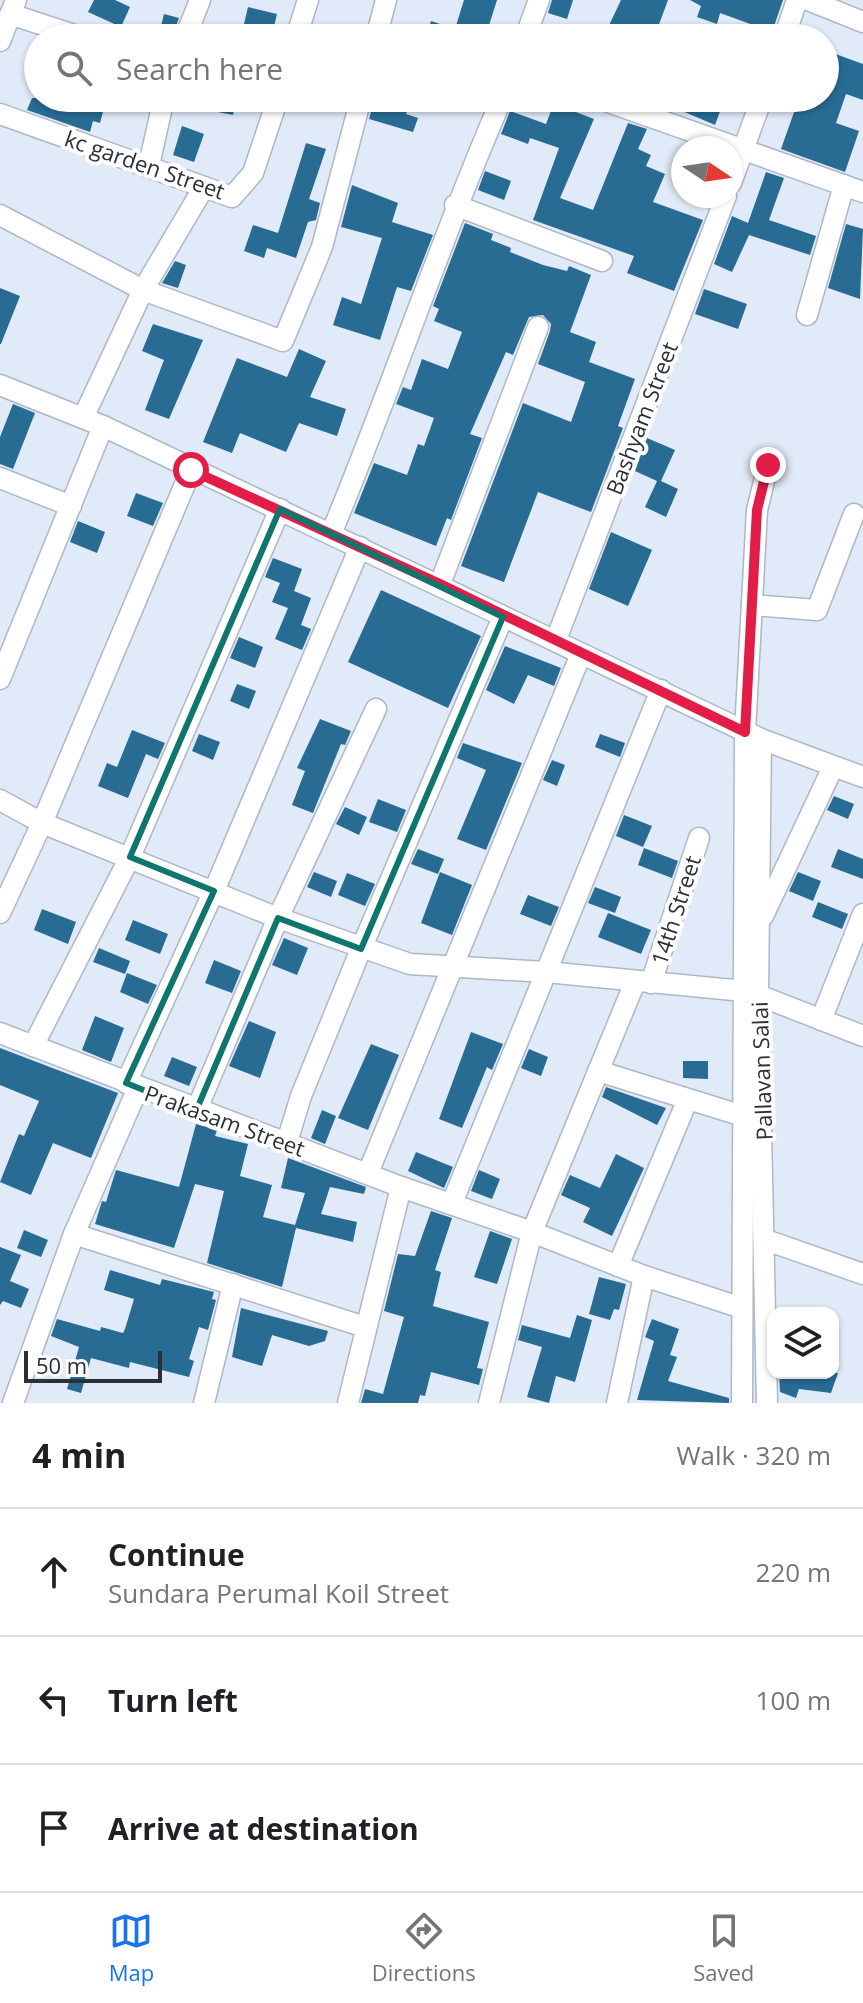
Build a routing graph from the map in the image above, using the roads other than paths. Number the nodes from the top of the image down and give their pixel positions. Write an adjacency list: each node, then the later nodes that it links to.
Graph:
1 (200, 0): 10 (street)
2 (308, 0): 11 (street)
3 (386, 0): 12 (street)
4 (539, 0): 13 (street)
5 (797, 0): 14 (street)
6 (808, 0): 8 (street)
7 (13, 7): 9 (street); 15 (street)
8 (863, 22)
9 (51, 24)
10 (191, 24)
11 (300, 24)
12 (380, 24)
13 (530, 24)
14 (789, 24)
15 (0, 41)
16 (161, 112): 25 (street)
17 (273, 112): 26 (street, kc garden Street)
18 (357, 112): 32 (street)
19 (496, 112): 28 (street)
20 (635, 112): 23 (street)
21 (757, 112): 24 (street)
22 (0, 114): 25 (street, kc garden Street)
23 (700, 136)
24 (743, 152): 27 (street)
25 (149, 165): 26 (street, kc garden Street)
26 (204, 187): 32 (street)
27 (853, 188): 33 (street)
28 (455, 205): 31 (street); 44 (street)
29 (721, 208): 49 (street, Bashyam Street)
30 (0, 215): 32 (street)
31 (602, 261)
32 (143, 290): 36 (street)
33 (807, 315)
34 (538, 327): 46 (street)
35 (0, 385): 36 (street)
36 (83, 418): 37 (street)
37 (103, 426): 39 (street); 41 (street)
38 (768, 465): 47 (street)
39 (191, 470): 42 (street); 58 (street)
40 (0, 478): 41 (street)
41 (71, 506): 51 (street)
42 (280, 509): 44 (street); 60 (street)
43 (854, 514): 47 (street)
44 (331, 534): 45 (street)
45 (360, 547): 46 (street); 61 (street)
46 (440, 584): 48 (street)
47 (752, 605): 54 (street)
48 (503, 617): 49 (street); 66 (street)
49 (556, 640): 50 (street)
50 (581, 654): 52 (street); 67 (street)
51 (0, 679)
52 (661, 690): 54 (street); 68 (street)
53 (376, 709): 64 (street)
54 (753, 736): 55 (street); 65 (street, Pallavan Salai); 70 (street)
55 (833, 767): 56 (street); 65 (street)
56 (863, 776)
57 (0, 800): 58 (street)
58 (42, 823): 60 (street); 62 (street)
59 (699, 838): 69 (street, 14th Street)
60 (130, 857): 61 (street); 74 (street)
61 (214, 891): 64 (street); 76 (street)
62 (0, 913)
63 (863, 914): 71 (street)
64 (278, 918): 66 (street); 78 (street)
65 (759, 924): 70 (street, Pallavan Salai)
66 (361, 949): 67 (street); 80 (street)
67 (450, 966): 68 (street); 81 (street)
68 (546, 972): 69 (street); 83 (street)
69 (643, 982): 70 (street); 75 (street, 14th Street)
70 (751, 993): 71 (street); 79 (street); 86 (street, Pallavan Salai)
71 (821, 1020): 73 (street)
72 (0, 1033): 74 (street, Prakasam Street)
73 (863, 1036)
74 (33, 1046): 76 (street, Prakasam Street)
75 (598, 1071): 77 (street); 84 (street, 14th Street)
76 (132, 1085): 78 (street, Prakasam Street); 85 (street)
77 (687, 1101): 79 (street); 87 (street)
78 (196, 1111): 80 (street, Prakasam Street)
79 (743, 1116): 91 (street)
80 (287, 1142): 81 (street, Prakasam Street)
81 (368, 1173): 82 (street, Prakasam Street)
82 (401, 1187): 83 (street, Prakasam Street); 92 (street)
83 (452, 1203): 84 (street, Prakasam Street)
84 (532, 1232): 87 (street, Prakasam Street); 97 (street, 14th Street)
85 (74, 1234): 90 (street); 94 (street)
86 (766, 1240): 88 (street); 93 (street, Pallavan Salai)
87 (618, 1266): 89 (street, Prakasam Street)
88 (863, 1274)
89 (644, 1276): 91 (street, Prakasam Street); 98 (street)
90 (233, 1284): 92 (street); 95 (street)
91 (742, 1308): 99 (street)
92 (365, 1327): 96 (street)
93 (772, 1402)
94 (13, 1403)
95 (204, 1403)
96 (348, 1403)
97 (489, 1403)
98 (617, 1403)
99 (742, 1403)

